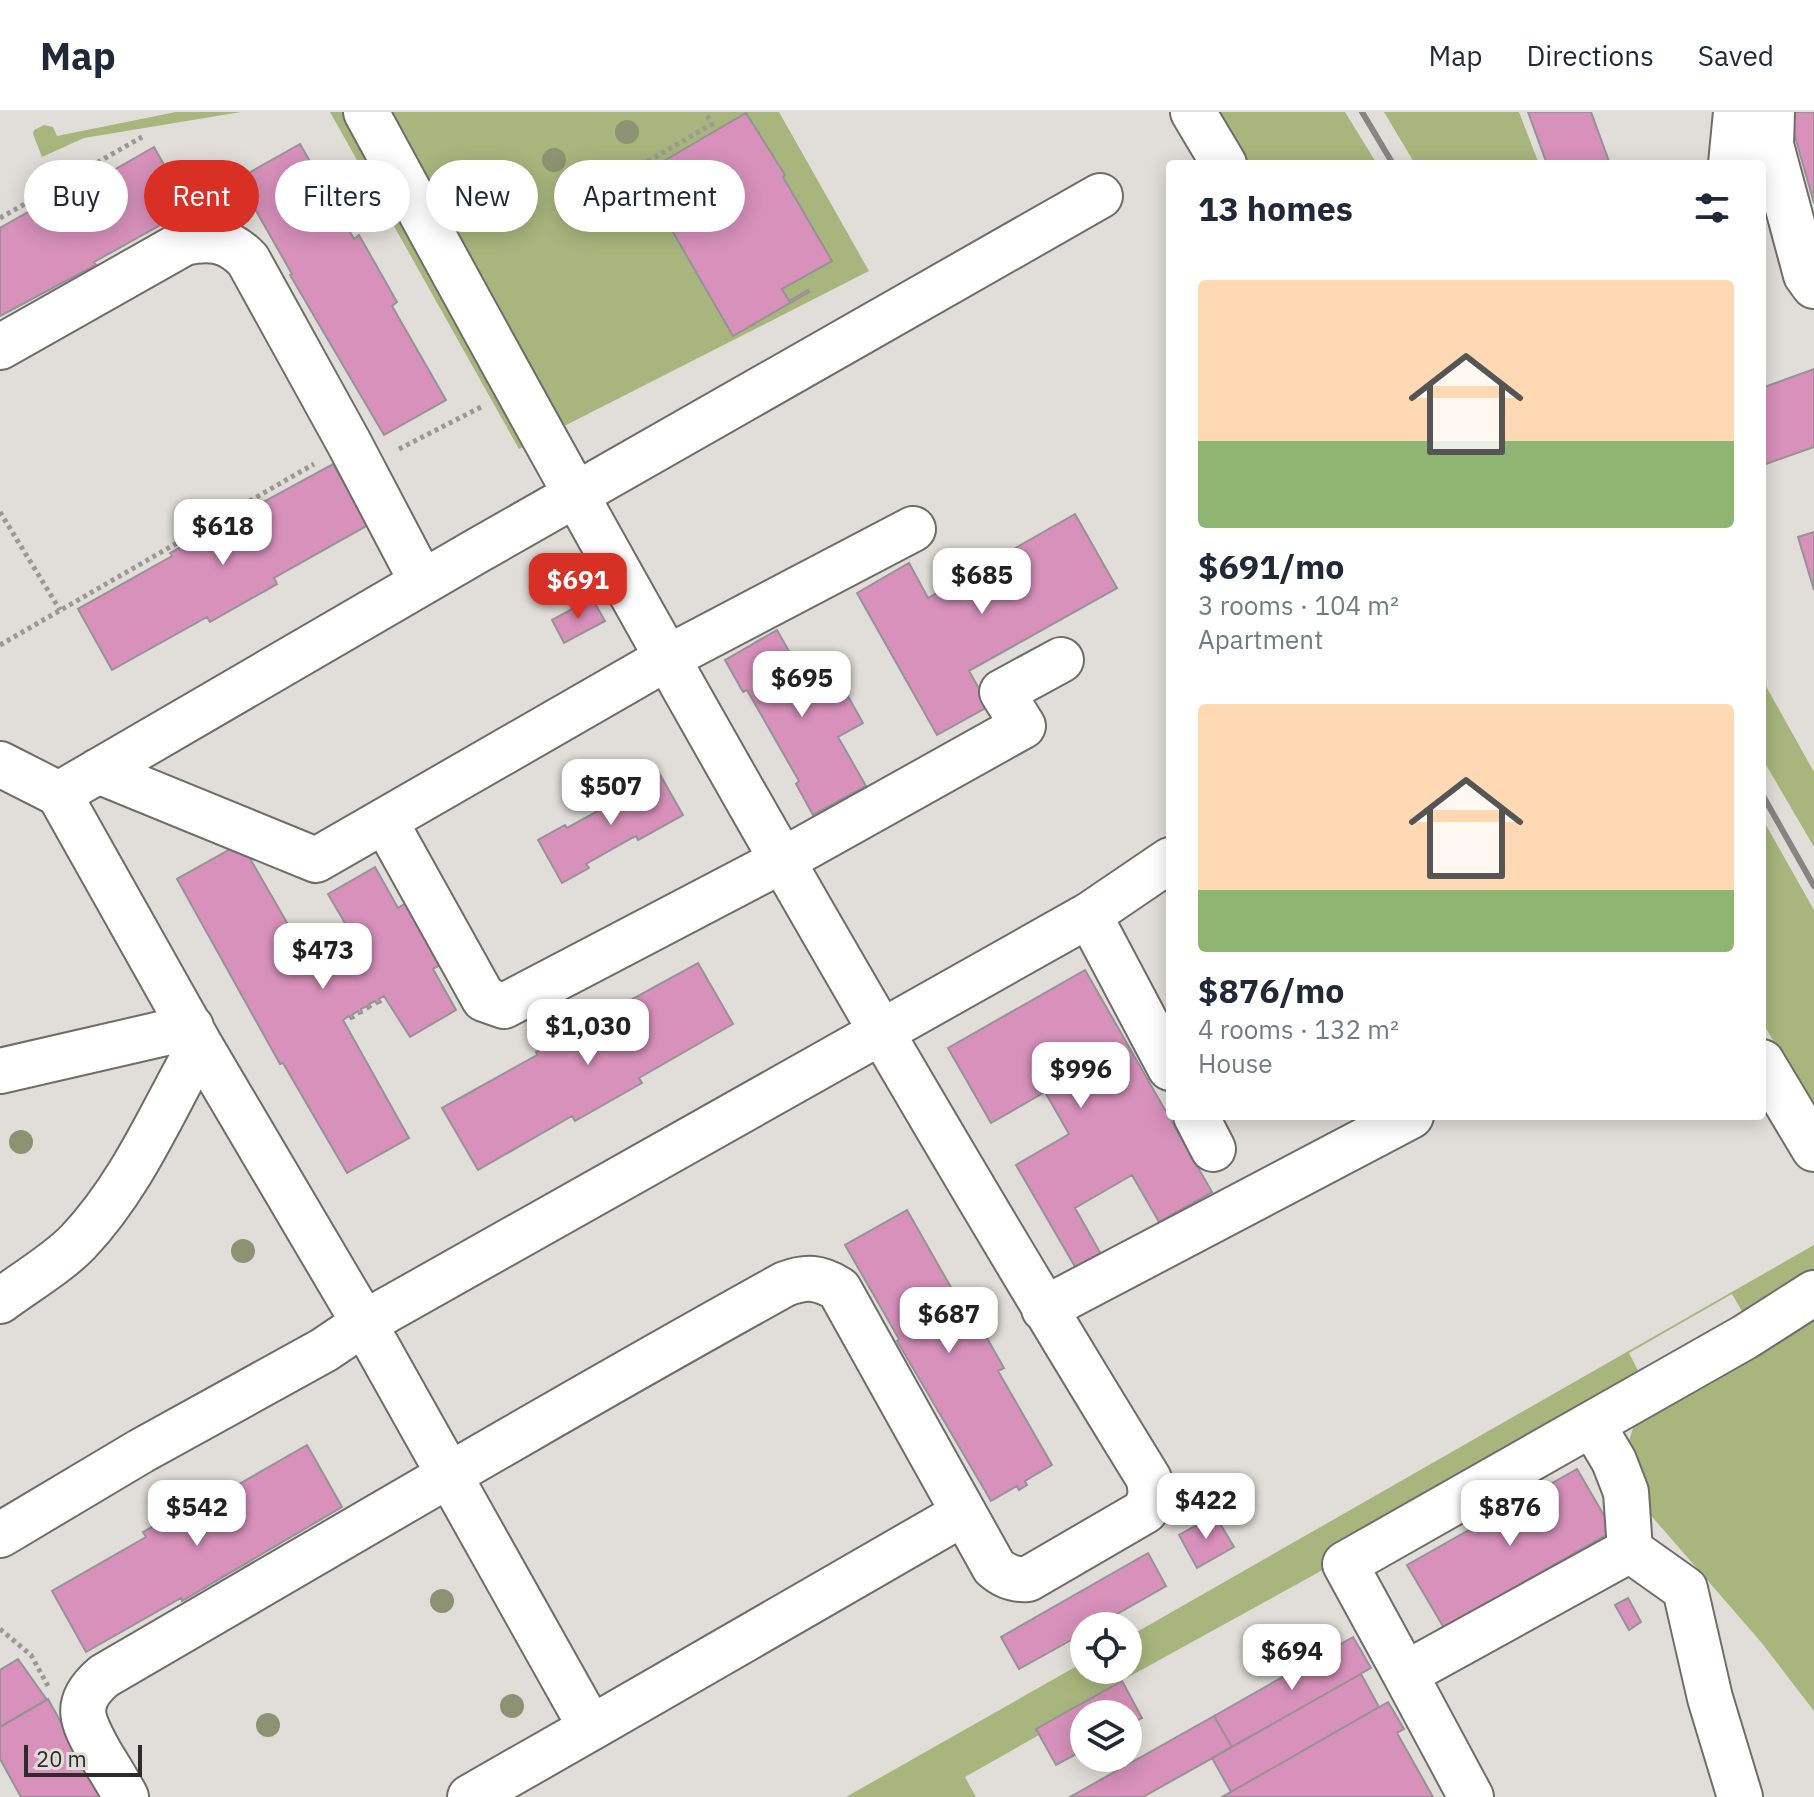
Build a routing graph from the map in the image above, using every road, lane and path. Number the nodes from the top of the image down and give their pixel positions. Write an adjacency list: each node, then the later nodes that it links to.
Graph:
1 (366, 112): 14 (street)
2 (705, 112): 7 (path)
3 (1193, 112): 8 (street)
4 (1736, 112): 9 (street)
5 (1772, 112): 12 (street)
6 (142, 137): 11 (path)
7 (650, 160)
8 (1222, 160)
9 (1731, 160)
10 (1100, 196): 16 (street)
11 (0, 218)
12 (1814, 286)
13 (0, 347): 15 (street)
14 (517, 388): 15 (path); 16 (street)
15 (356, 455): 19 (street); 20 (path)
16 (577, 494): 19 (street); 22 (street)
17 (0, 512): 20 (path)
18 (913, 529): 22 (street)
19 (422, 582): 25 (street)
20 (60, 610): 21 (path)
21 (0, 645)
22 (669, 657): 27 (street); 28 (street)
23 (1061, 660): 28 (street)
24 (0, 764): 26 (street)
25 (98, 771): 26 (street); 27 (street)
26 (59, 794): 32 (street)
27 (385, 821): 28 (street)
28 (783, 860): 31 (street)
29 (1166, 863): 30 (street)
30 (1089, 915): 31 (street); 33 (street)
31 (883, 1033): 40 (street); 41 (street)
32 (196, 1036): 35 (street); 39 (street); 41 (street)
33 (1166, 1060)
34 (1766, 1069): 37 (street)
35 (0, 1071)
36 (1403, 1120): 40 (street)
37 (1814, 1149)
38 (1814, 1293): 42 (street)
39 (0, 1301)
40 (1044, 1309): 44 (street)
41 (364, 1323): 43 (street); 45 (street)
42 (1592, 1424): 46 (street); 47 (street)
43 (449, 1475): 44 (street); 48 (street); 49 (street)
44 (964, 1513): 48 (street)
45 (0, 1535)
46 (1630, 1550): 47 (street); 52 (street)
47 (1405, 1674): 51 (street)
48 (591, 1728): 50 (street)
49 (126, 1797)
50 (470, 1797)
51 (1471, 1797)
52 (1740, 1797)

